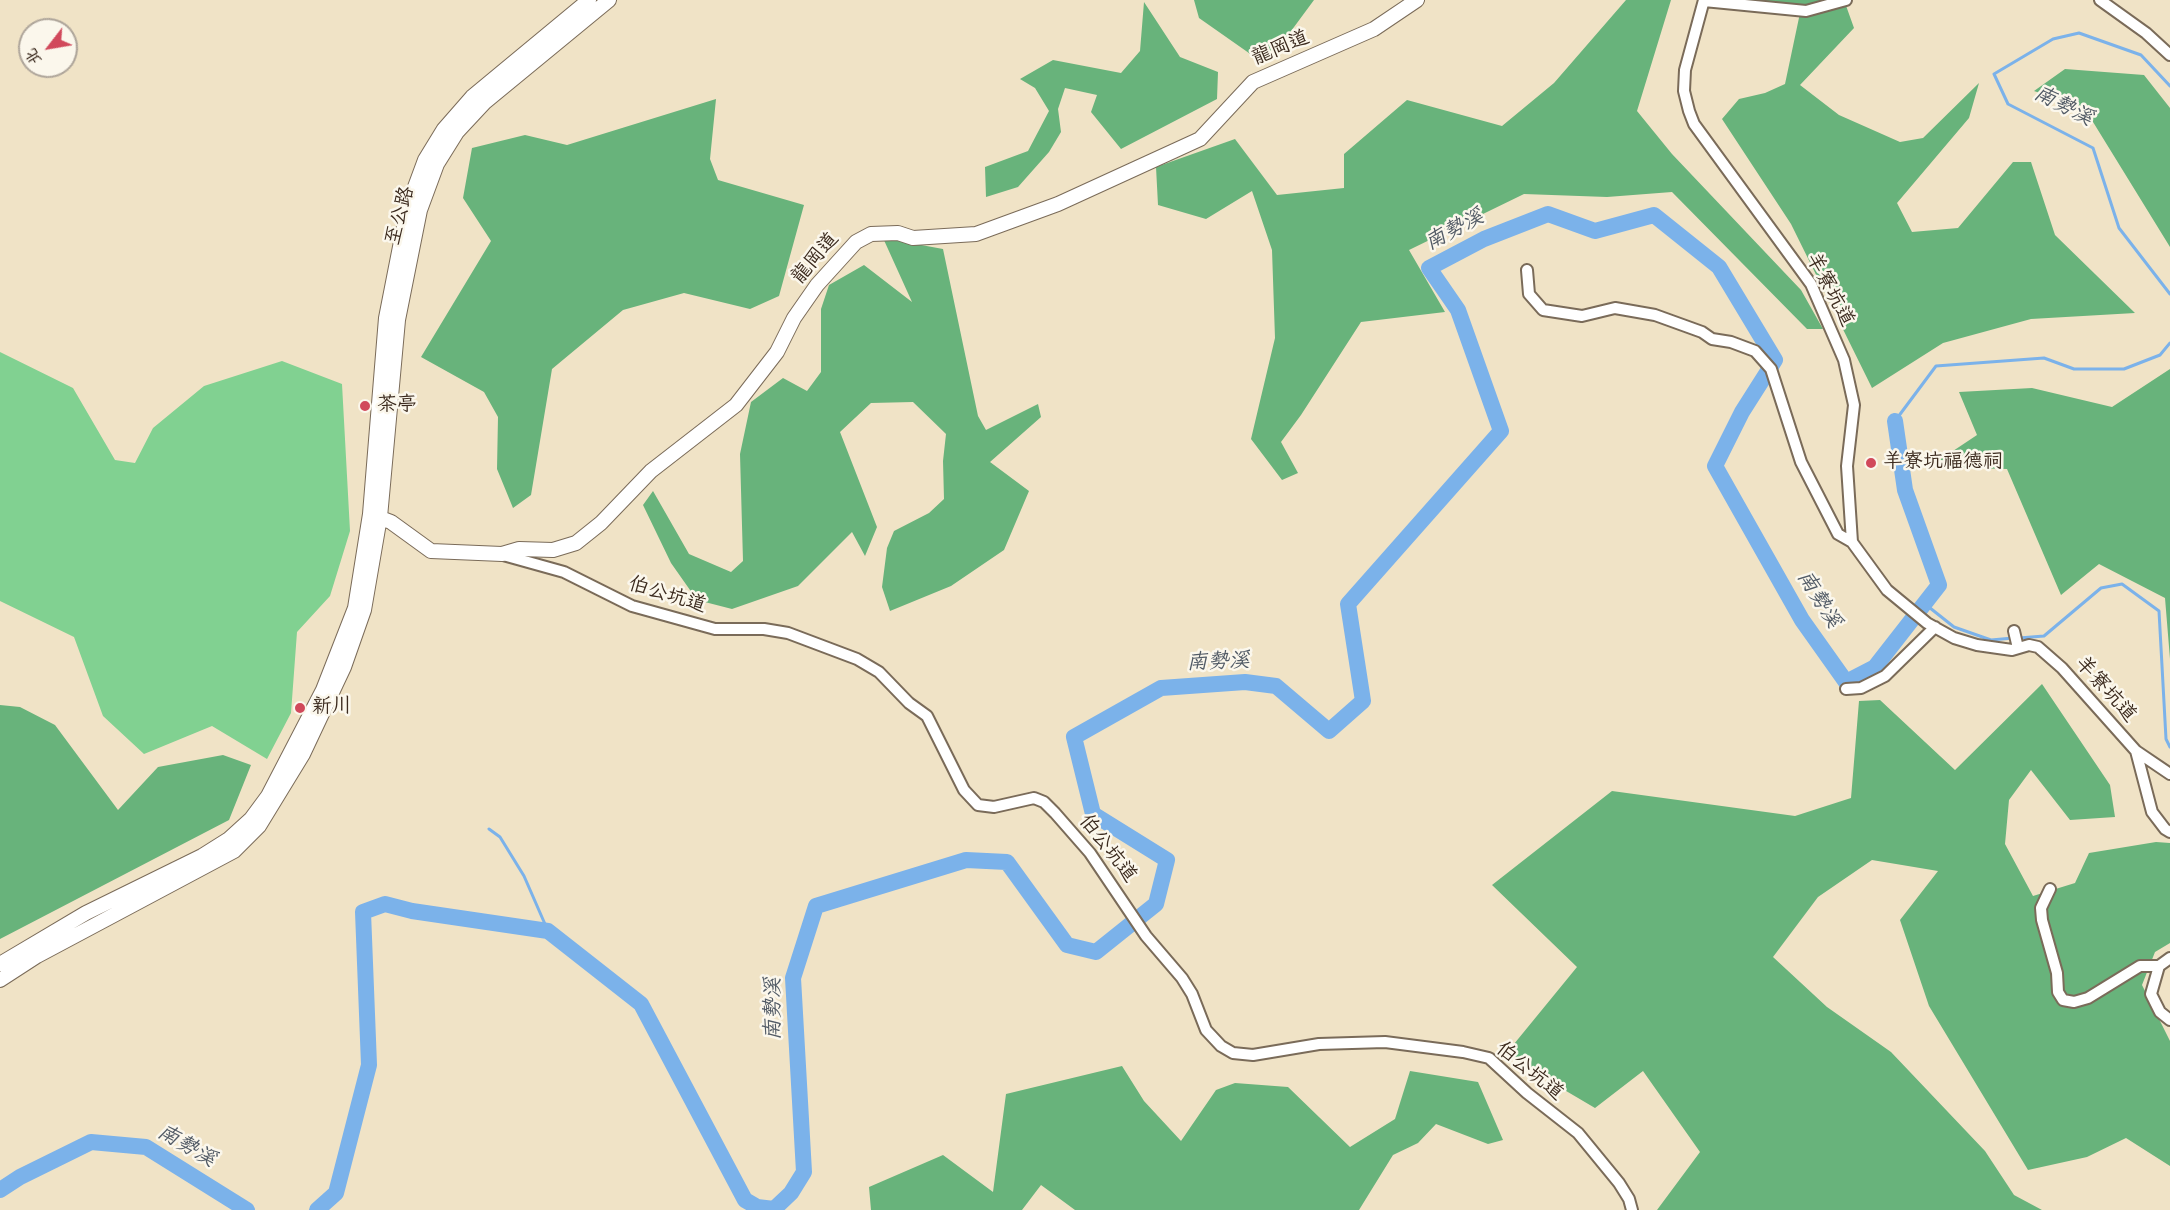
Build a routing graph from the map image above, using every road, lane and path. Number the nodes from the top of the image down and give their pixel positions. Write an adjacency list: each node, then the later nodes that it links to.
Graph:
1 (589, 0): 7 (street, 至公路)
2 (609, 0): 7 (street, 至公路)
3 (1417, 0): 12 (street, 龍岡道)
4 (1704, 0): 5 (street); 11 (street, 羊寮坑道)
5 (1846, 0)
6 (2100, 0): 8 (street)
7 (565, 27): 10 (street, 至公路)
8 (2170, 55)
9 (1527, 270): 11 (street)
10 (375, 516): 12 (street, 龍岡道); 22 (street); 24 (street)
11 (1852, 542): 13 (street, 羊寮坑道)
12 (502, 554): 26 (street, 伯公坑道)
13 (1931, 625): 15 (street, 羊寮坑道); 16 (street)
14 (2014, 631): 15 (street)
15 (2018, 648): 17 (street, 羊寮坑道)
16 (1846, 689)
17 (2136, 751): 18 (street); 19 (street, 羊寮坑道)
18 (2170, 774)
19 (2170, 832)
20 (2050, 888): 23 (street)
21 (2170, 958): 23 (street)
22 (0, 964)
23 (2159, 966): 25 (street)
24 (0, 980)
25 (2170, 1020)
26 (1632, 1210)

